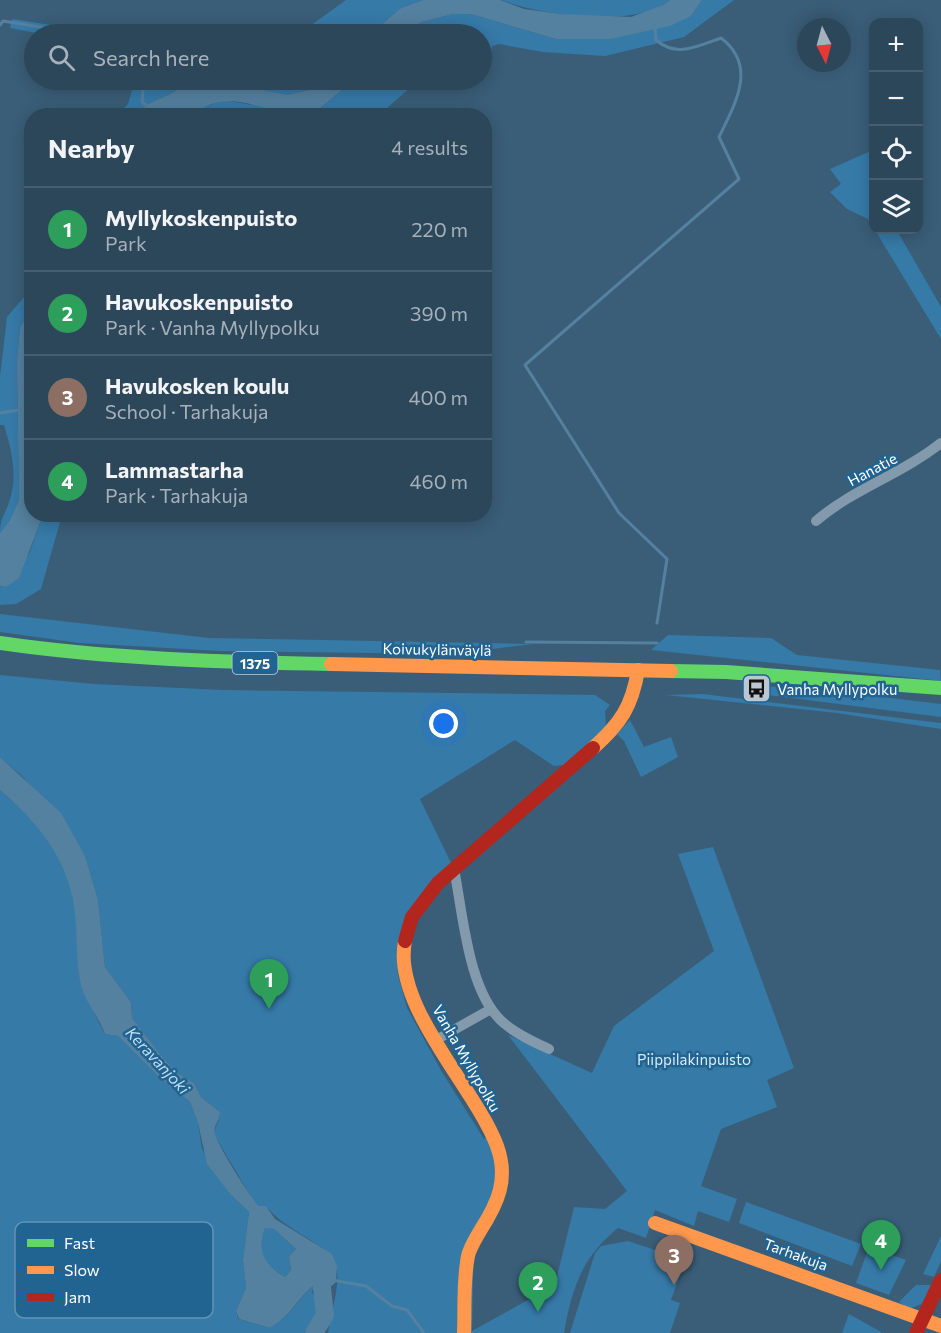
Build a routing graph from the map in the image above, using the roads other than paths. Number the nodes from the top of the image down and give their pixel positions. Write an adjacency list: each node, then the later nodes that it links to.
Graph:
1 (941, 443): 2 (street, Hanatie)
2 (816, 521)
3 (0, 643): 4 (street, Koivukylänväylä / 1375)
4 (638, 670): 5 (street, Koivukylänväylä / 1375); 8 (street, Vanha Myllypolku)
5 (873, 685): 6 (street, Koivukylänväylä / 1375); 7 (street, Koivukylänväylä / 1375)
6 (941, 688)
7 (941, 696)
8 (454, 869): 9 (street); 10 (street, Vanha Myllypolku)
9 (491, 1009): 10 (street); 11 (street)
10 (436, 1040): 16 (street, Vanha Myllypolku)
11 (549, 1049)
12 (655, 1223): 14 (street, Tarhakuja)
13 (941, 1280): 14 (street)
14 (924, 1319): 15 (street, Tarhakuja); 17 (street)
15 (941, 1326)
16 (464, 1333)
17 (916, 1333)

